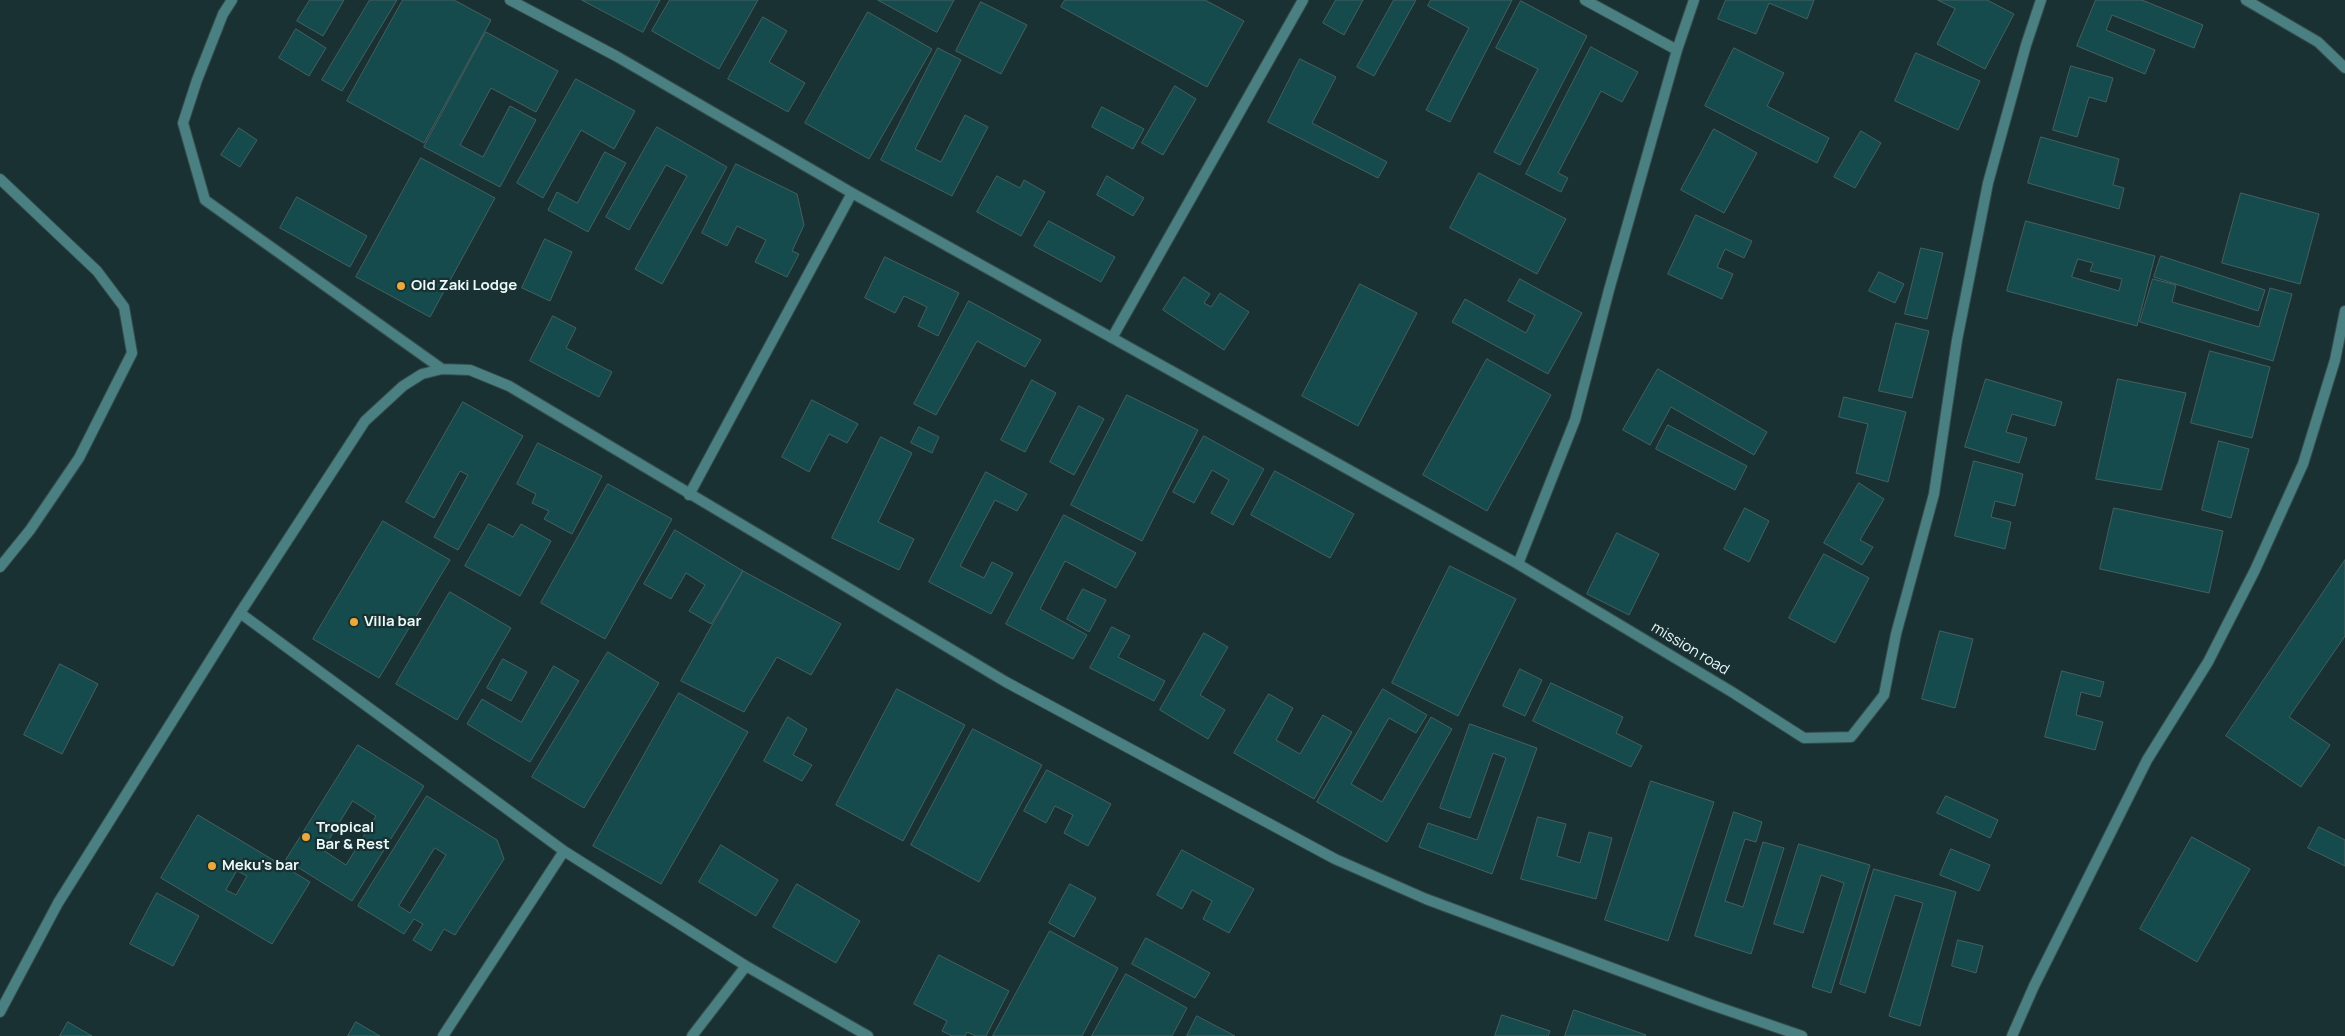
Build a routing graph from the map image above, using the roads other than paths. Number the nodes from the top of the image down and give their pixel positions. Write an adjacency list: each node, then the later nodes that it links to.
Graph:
1 (232, 0): 14 (street)
2 (510, 0): 11 (street, mission road)
3 (1304, 0): 13 (street)
4 (1585, 0): 8 (street)
5 (1694, 0): 8 (street)
6 (2041, 0): 16 (street, mission road)
7 (2246, 0): 9 (street)
8 (1677, 50): 16 (street)
9 (2345, 68)
10 (0, 179): 17 (street)
11 (852, 193): 13 (street, mission road); 15 (street)
12 (2345, 311): 26 (street)
13 (1112, 338): 16 (street, mission road)
14 (442, 369): 15 (street); 18 (street)
15 (689, 495): 25 (street)
16 (1518, 564)
17 (0, 567)
18 (240, 613): 19 (street); 21 (street)
19 (564, 852): 20 (street); 22 (street)
20 (746, 966): 23 (street); 24 (street)
21 (0, 1012)
22 (443, 1036)
23 (692, 1036)
24 (868, 1036)
25 (1802, 1036)
26 (2012, 1036)

